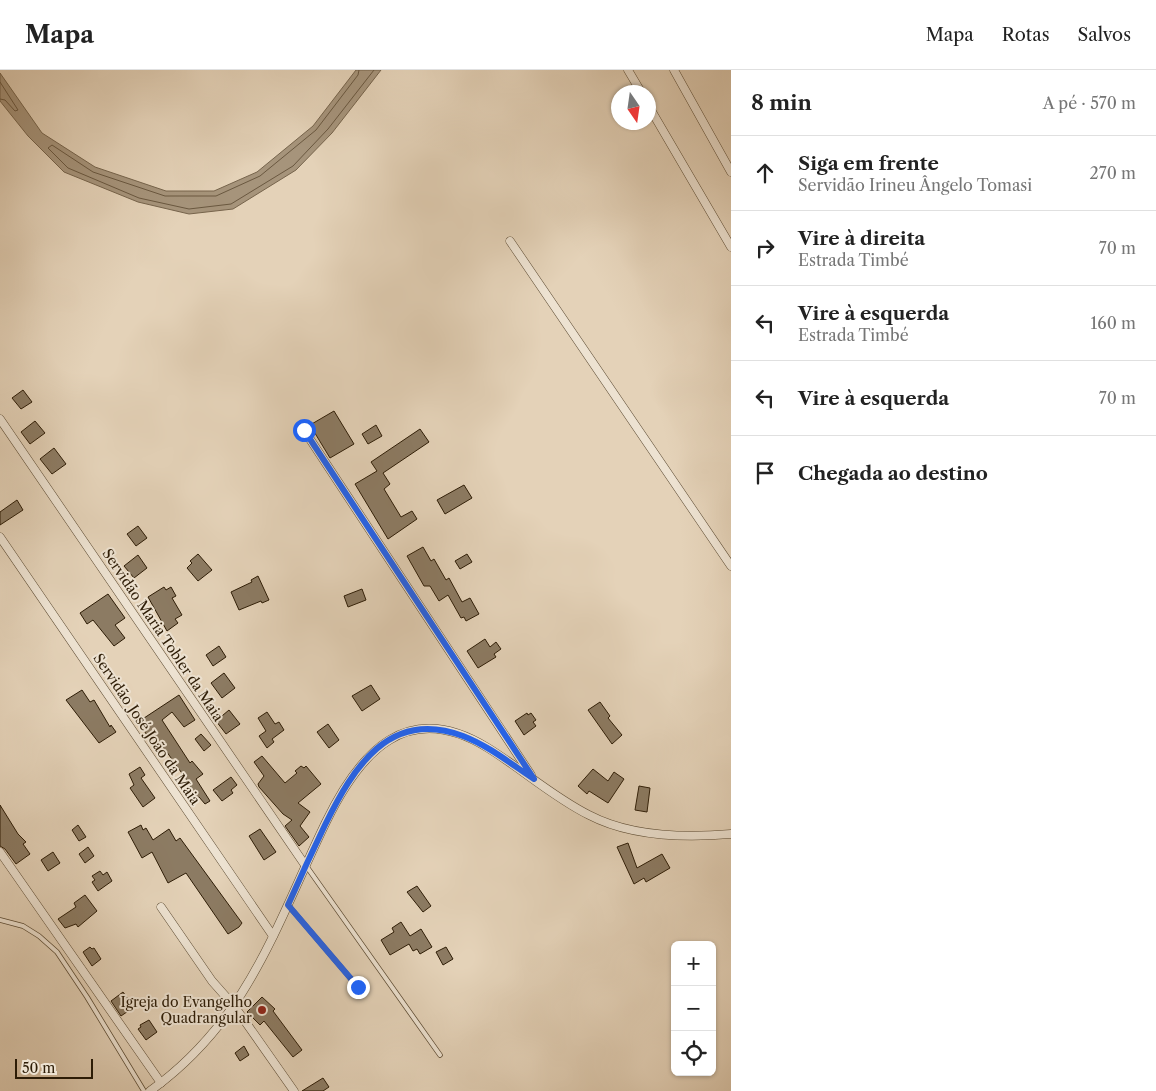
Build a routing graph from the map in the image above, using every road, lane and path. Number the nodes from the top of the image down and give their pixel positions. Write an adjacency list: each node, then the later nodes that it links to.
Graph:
1 (628, 70): 3 (street)
2 (674, 70): 5 (street)
3 (637, 85)
4 (656, 119): 7 (street)
5 (731, 172)
6 (510, 241): 11 (street)
7 (731, 248)
8 (0, 419): 15 (street, Servidão Maria Tobler da Maia)
9 (304, 430): 12 (street)
10 (0, 537): 19 (street, Servidão José João da Maia)
11 (731, 566)
12 (534, 779): 13 (street); 15 (street)
13 (731, 834)
14 (0, 852): 23 (street)
15 (305, 865): 16 (street); 22 (lane)
16 (288, 905): 19 (street); 20 (lane)
17 (161, 907): 21 (street)
18 (0, 920): 24 (lane)
19 (274, 936): 21 (street)
20 (358, 987)
21 (235, 1007): 23 (street); 26 (street)
22 (440, 1055)
23 (161, 1083): 25 (street)
24 (144, 1091)
25 (150, 1091)
26 (294, 1091)

